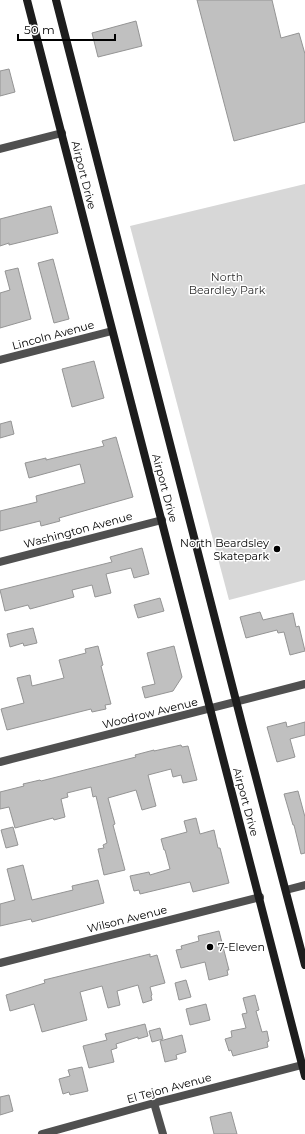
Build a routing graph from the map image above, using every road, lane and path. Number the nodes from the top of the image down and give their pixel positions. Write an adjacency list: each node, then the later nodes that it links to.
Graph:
1 (27, 0): 3 (main road, Airport Drive)
2 (56, 0): 10 (main road, Airport Drive)
3 (62, 133): 4 (street); 5 (main road, Airport Drive)
4 (0, 149)
5 (112, 331): 6 (street, Lincoln Avenue); 7 (main road, Airport Drive)
6 (0, 360)
7 (162, 520): 8 (street, Washington Avenue); 11 (main road, Airport Drive)
8 (0, 562)
9 (305, 684): 10 (street, Woodrow Avenue)
10 (236, 702): 11 (street, Woodrow Avenue); 14 (main road, Airport Drive)
11 (210, 708): 12 (street, Woodrow Avenue); 15 (main road, Airport Drive)
12 (0, 762)
13 (305, 885): 14 (street)
14 (286, 890): 17 (main road, Airport Drive)
15 (260, 897): 16 (street, Wilson Avenue); 18 (main road, Airport Drive)
16 (0, 963)
17 (305, 964)
18 (302, 1066): 19 (main road, Airport Drive); 20 (street, El Tejon Avenue)
19 (305, 1076)
20 (154, 1103): 21 (street, El Tejon Avenue); 22 (street)
21 (42, 1134)
22 (162, 1134)

